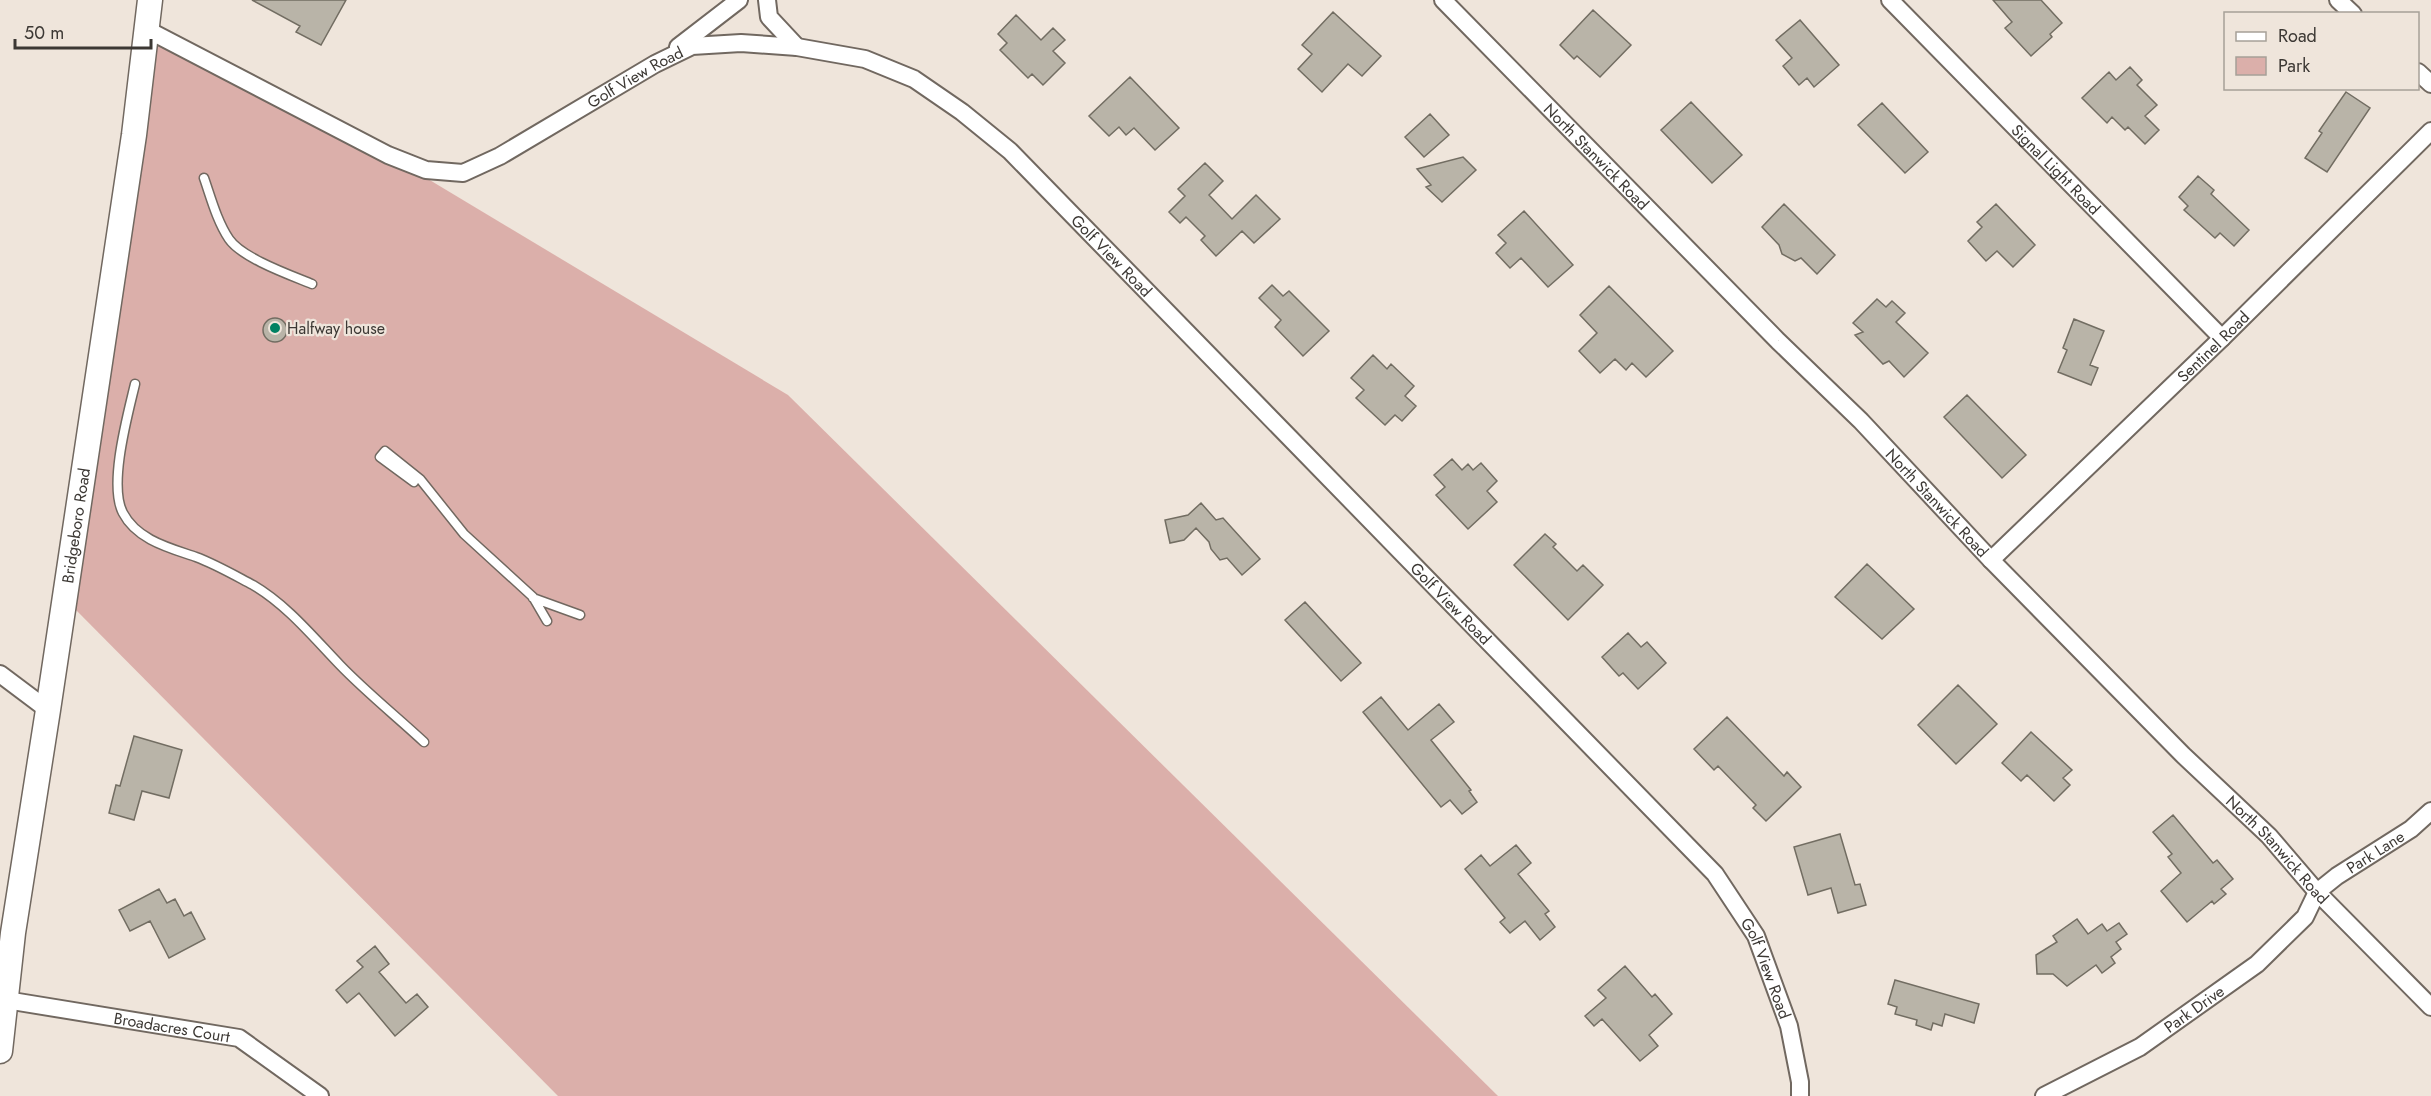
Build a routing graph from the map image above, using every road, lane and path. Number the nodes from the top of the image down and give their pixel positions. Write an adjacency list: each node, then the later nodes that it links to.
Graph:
1 (150, 0): 8 (main road, Bridgeboro Road)
2 (739, 0): 10 (street)
3 (767, 0): 9 (street)
4 (1443, 0): 19 (street, North Stanwick Road)
5 (1890, 0): 16 (street, Signal Light Road)
6 (2338, 0): 7 (street)
7 (2351, 12)
8 (146, 29): 10 (street, Golf View Road); 24 (main road, Bridgeboro Road)
9 (797, 47): 10 (street, Golf View Road); 32 (street, Golf View Road)
10 (656, 64)
11 (2419, 73): 12 (street)
12 (2431, 84)
13 (2431, 131): 16 (street, Sentinel Road)
14 (204, 177): 15 (lane)
15 (312, 284)
16 (2222, 339): 19 (street, Sentinel Road)
17 (135, 384): 25 (lane)
18 (414, 482): 20 (lane)
19 (1991, 560): 27 (street, North Stanwick Road)
20 (533, 597): 21 (lane); 22 (lane)
21 (580, 615)
22 (547, 621)
23 (0, 674): 24 (street)
24 (48, 710): 28 (main road, Bridgeboro Road)
25 (424, 742)
26 (2431, 811): 27 (street, Park Lane)
27 (2318, 892): 29 (street, North Stanwick Road); 33 (street, Park Drive)
28 (6, 1000): 30 (main road, Bridgeboro Road); 31 (street, Broadacres Court)
29 (2431, 1006)
30 (0, 1051)
31 (320, 1096)
32 (1800, 1096)
33 (2044, 1096)

